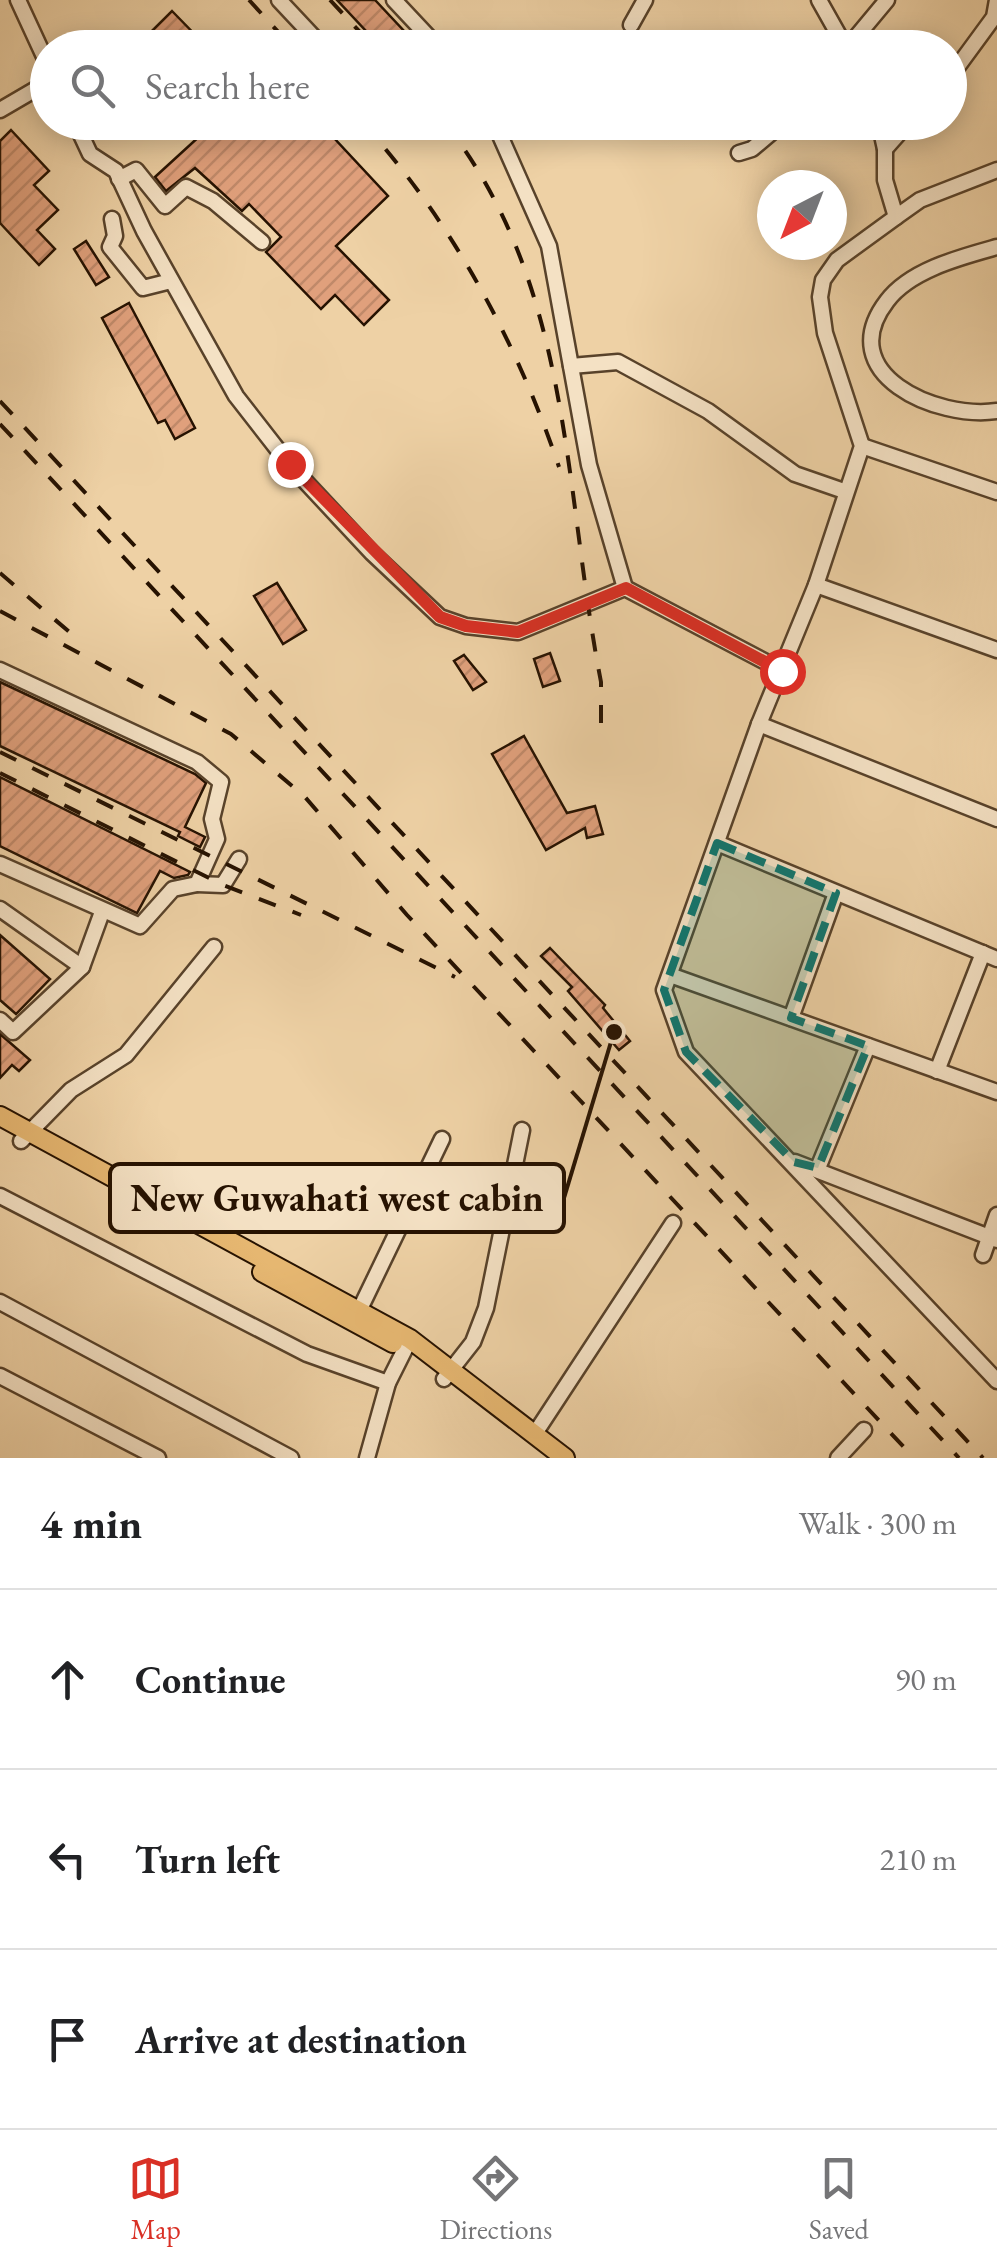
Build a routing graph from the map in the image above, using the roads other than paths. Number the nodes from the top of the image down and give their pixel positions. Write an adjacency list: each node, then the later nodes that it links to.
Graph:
1 (18, 0): 9 (street)
2 (279, 0): 10 (street)
3 (394, 0): 11 (street)
4 (645, 0): 8 (street)
5 (818, 0): 12 (street)
6 (887, 0): 13 (street)
7 (997, 0): 14 (street)
8 (632, 25)
9 (32, 30)
10 (307, 30)
11 (423, 30)
12 (836, 30)
13 (861, 30)
14 (967, 54)
15 (30, 92): 16 (street)
16 (0, 110)
17 (83, 140): 25 (street)
18 (502, 140): 31 (street)
19 (763, 140): 23 (street)
20 (883, 140): 22 (street)
21 (893, 140): 22 (street)
22 (885, 149): 26 (street)
23 (739, 153)
24 (997, 170): 26 (street)
25 (120, 179): 28 (street); 30 (street)
26 (896, 217): 33 (street)
27 (112, 219): 30 (street)
28 (262, 242)
29 (997, 247): 32 (street)
30 (171, 281): 37 (street)
31 (571, 366): 34 (street); 37 (street)
32 (997, 411)
33 (862, 446): 34 (street); 35 (street)
34 (844, 492): 36 (street)
35 (997, 492)
36 (816, 585): 38 (street); 40 (street)
37 (626, 588): 40 (street)
38 (997, 650)
39 (0, 670): 46 (street)
40 (782, 671): 41 (street)
41 (759, 724): 42 (street); 43 (street)
42 (997, 819)
43 (717, 843): 47 (street); 53 (street)
44 (239, 859): 46 (street)
45 (0, 864): 49 (street)
46 (197, 884): 49 (street)
47 (836, 892): 51 (street); 54 (street)
48 (0, 909): 52 (street)
49 (102, 912): 52 (street)
50 (214, 947): 62 (street)
51 (990, 956): 57 (street)
52 (82, 967): 55 (street)
53 (670, 975): 54 (street); 64 (street)
54 (791, 1018): 56 (street)
55 (0, 1020)
56 (868, 1046): 57 (street); 65 (street)
57 (937, 1070): 58 (street)
58 (997, 1092)
59 (0, 1116): 62 (main road)
60 (0, 1130): 62 (main road)
61 (522, 1130): 74 (street)
62 (26, 1136): 72 (main road); 73 (main road)
63 (442, 1140): 72 (street)
64 (794, 1162): 65 (street); 76 (street)
65 (818, 1168): 69 (street)
66 (0, 1196): 77 (street)
67 (997, 1215): 69 (street)
68 (673, 1223): 79 (street)
69 (994, 1238): 70 (street)
70 (984, 1255)
71 (0, 1302): 81 (street)
72 (360, 1311): 73 (main road)
73 (407, 1344): 74 (main road); 77 (street)
74 (447, 1374): 79 (main road); 83 (main road)
75 (0, 1376): 80 (street)
76 (997, 1381)
77 (388, 1383): 82 (street)
78 (864, 1430): 85 (street)
79 (534, 1435): 84 (main road)
80 (158, 1458)
81 (290, 1458)
82 (367, 1458)
83 (545, 1458)
84 (565, 1458)
85 (838, 1458)

